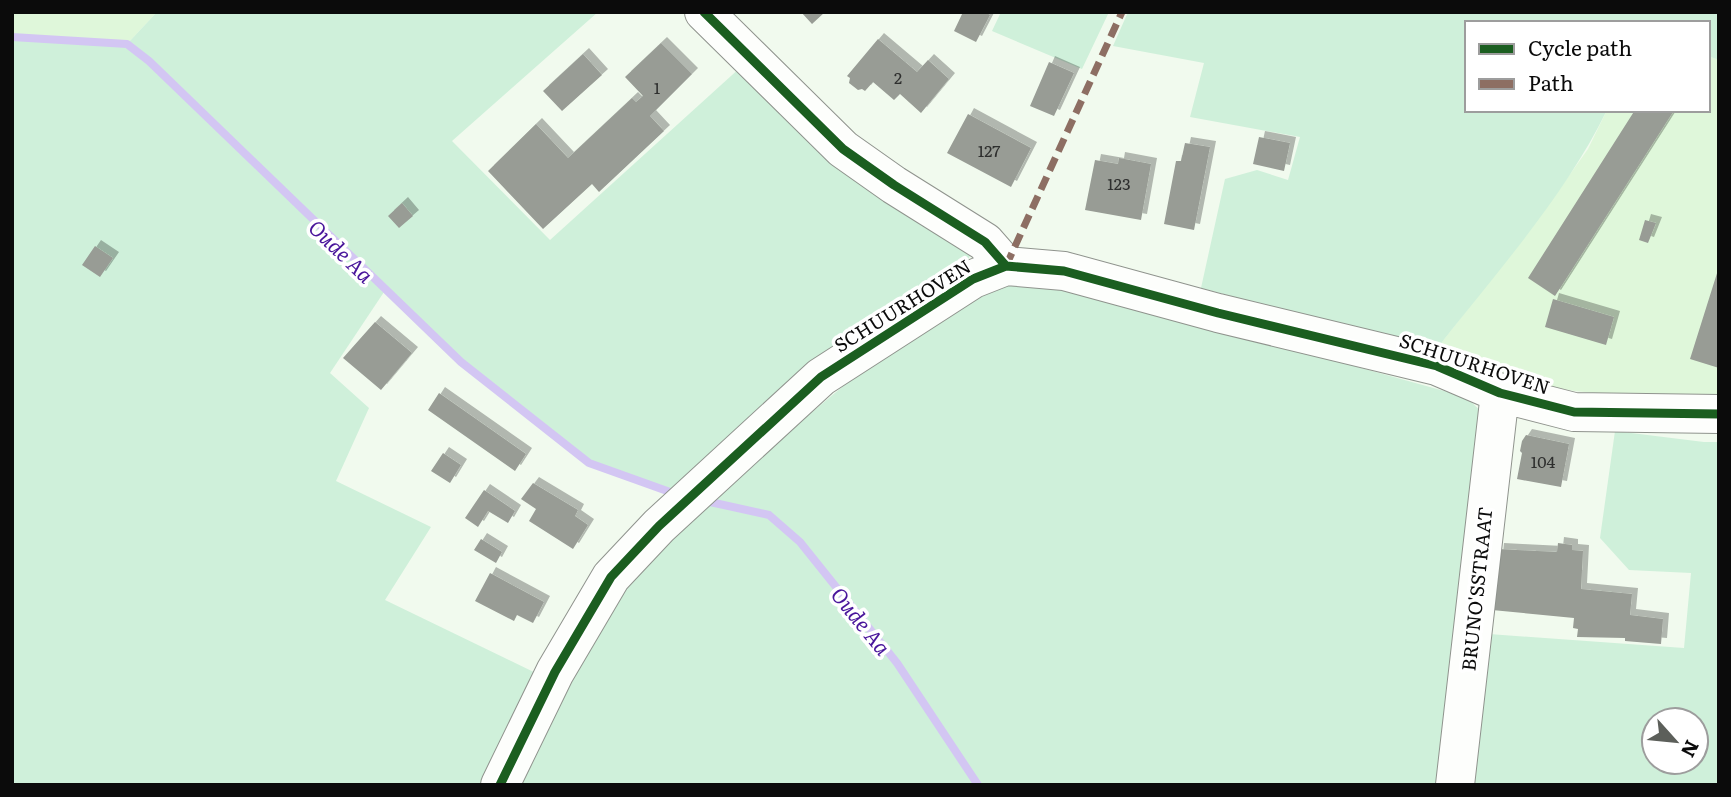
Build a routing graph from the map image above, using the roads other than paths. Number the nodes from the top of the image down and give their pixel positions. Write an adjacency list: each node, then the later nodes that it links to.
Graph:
1 (704, 12): 2 (street)
2 (1006, 266): 3 (street, SCHUURHOVEN); 5 (street, SCHUURHOVEN)
3 (1500, 393): 4 (street, SCHUURHOVEN); 6 (street, BRUNO'SSTRAAT)
4 (1719, 414)
5 (500, 785)
6 (1455, 785)

